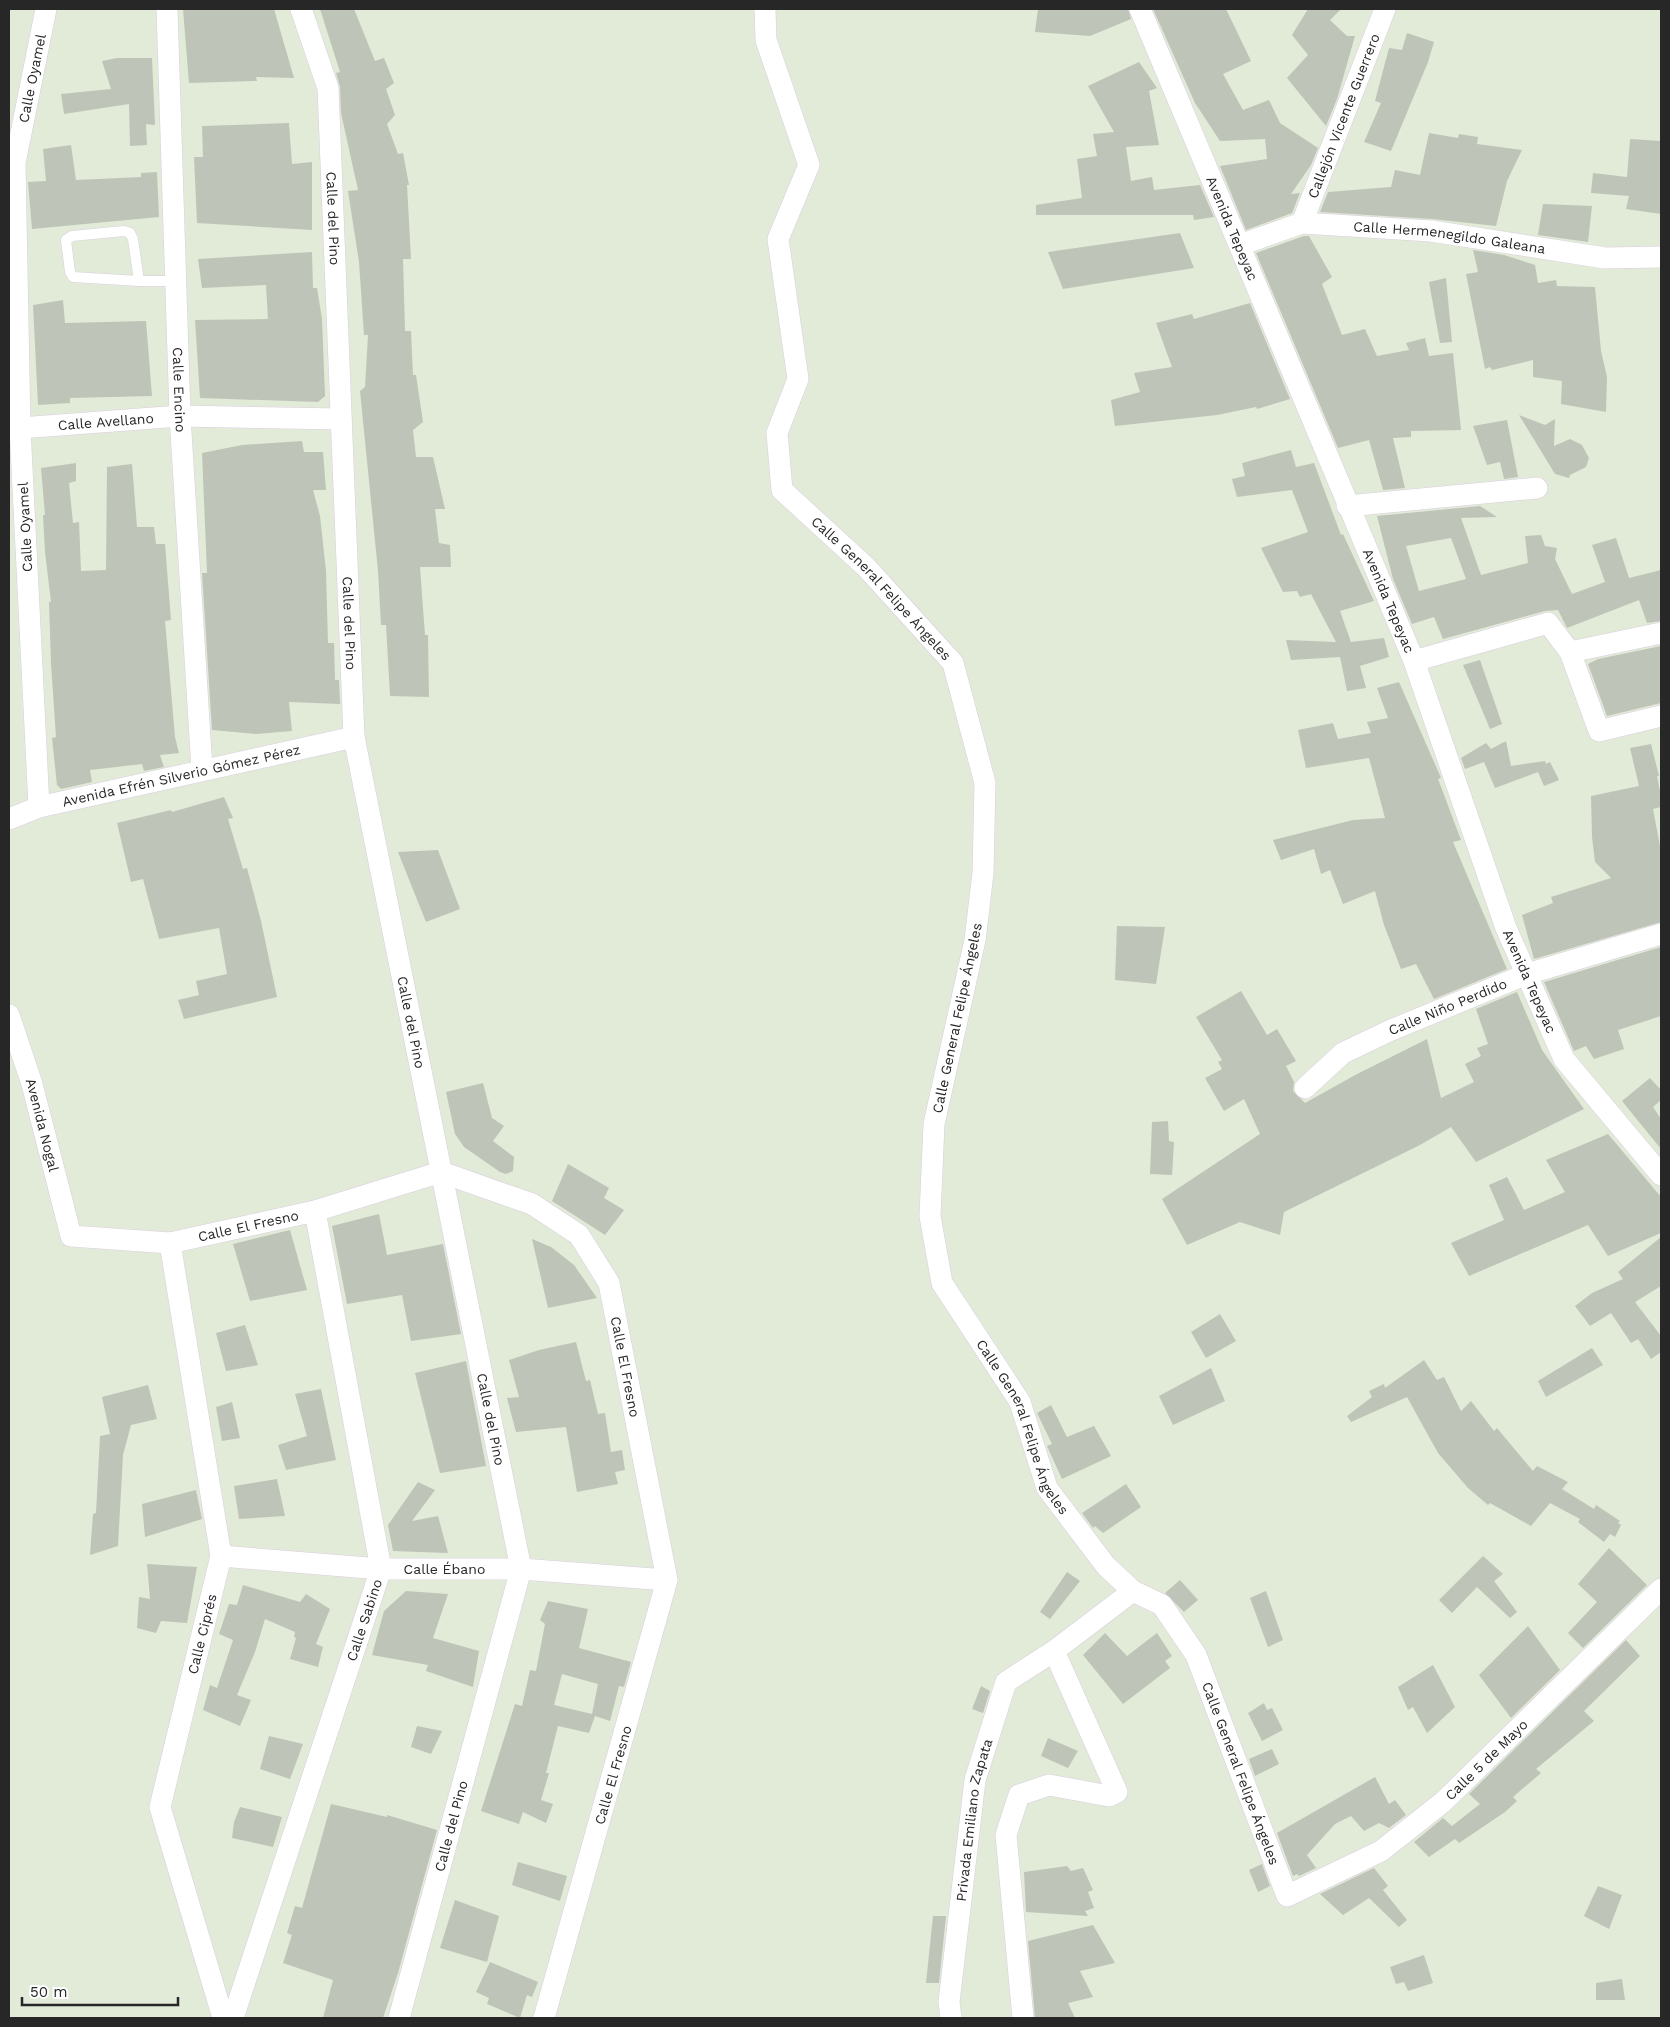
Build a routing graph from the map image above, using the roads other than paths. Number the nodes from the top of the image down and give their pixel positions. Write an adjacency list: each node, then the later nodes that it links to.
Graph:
1 (46, 9): 14 (street, Calle Oyamel)
2 (167, 9): 11 (street, Calle Encino)
3 (301, 9): 13 (street, Calle del Pino)
4 (765, 9): 39 (street, Calle General Felipe Ángeles)
5 (1140, 9): 8 (street, Avenida Tepeyac)
6 (1385, 9): 7 (street, Callejón Vicente Guerrero)
7 (1302, 223): 8 (street, Calle Hermenegildo Galeana); 9 (street, Calle Hermenegildo Galeana)
8 (1240, 245): 16 (street, Avenida Tepeyac)
9 (1661, 257)
10 (139, 281): 10 (lane); 11 (lane)
11 (176, 281): 12 (street, Calle Encino)
12 (180, 416): 13 (street, Calle Avellano); 14 (street, Calle Avellano); 22 (street, Calle Encino)
13 (341, 419): 21 (street, Calle del Pino)
14 (20, 428): 23 (street, Calle Oyamel)
15 (1537, 488): 16 (street)
16 (1347, 506): 19 (street, Avenida Tepeyac)
17 (1661, 633): 18 (street)
18 (1570, 652): 19 (street); 20 (street)
19 (1414, 661): 26 (street, Avenida Tepeyac)
20 (1661, 716)
21 (354, 737): 22 (street, Avenida Efrén Silverio Gómez Pérez); 29 (street, Calle del Pino)
22 (202, 770): 23 (street, Avenida Efrén Silverio Gómez Pérez)
23 (39, 807): 24 (street, Avenida Efrén Silverio Gómez Pérez)
24 (9, 819)
25 (1661, 934): 26 (street, Calle Niño Perdido)
26 (1527, 974): 28 (street, Calle Niño Perdido); 30 (street, Avenida Tepeyac)
27 (9, 1015): 32 (street, Avenida Nogal)
28 (1305, 1088)
29 (441, 1172): 31 (street, Calle El Fresno); 36 (street, Calle del Pino); 37 (street, Calle El Fresno)
30 (1661, 1175)
31 (315, 1211): 33 (street, Calle El Fresno); 35 (street, Calle Sabino)
32 (71, 1236): 33 (street, Calle El Fresno)
33 (170, 1242): 34 (street, Calle Ciprés)
34 (221, 1556): 35 (street, Calle Ébano); 42 (street, Calle Ciprés)
35 (381, 1569): 36 (street, Calle Ébano); 43 (street, Calle Sabino)
36 (521, 1569): 37 (street, Calle Ébano); 44 (street, Calle del Pino)
37 (667, 1580): 45 (street, Calle El Fresno)
38 (1661, 1588): 41 (street, Calle 5 de Mayo)
39 (1134, 1591): 40 (street, Privada Emiliano Zapata); 41 (street, Calle General Felipe Ángeles)
40 (1054, 1651): 46 (street, Privada Emiliano Zapata); 47 (street)
41 (1287, 1896)
42 (223, 2018)
43 (233, 2018)
44 (399, 2018)
45 (544, 2018)
46 (951, 2018)
47 (1023, 2018)

